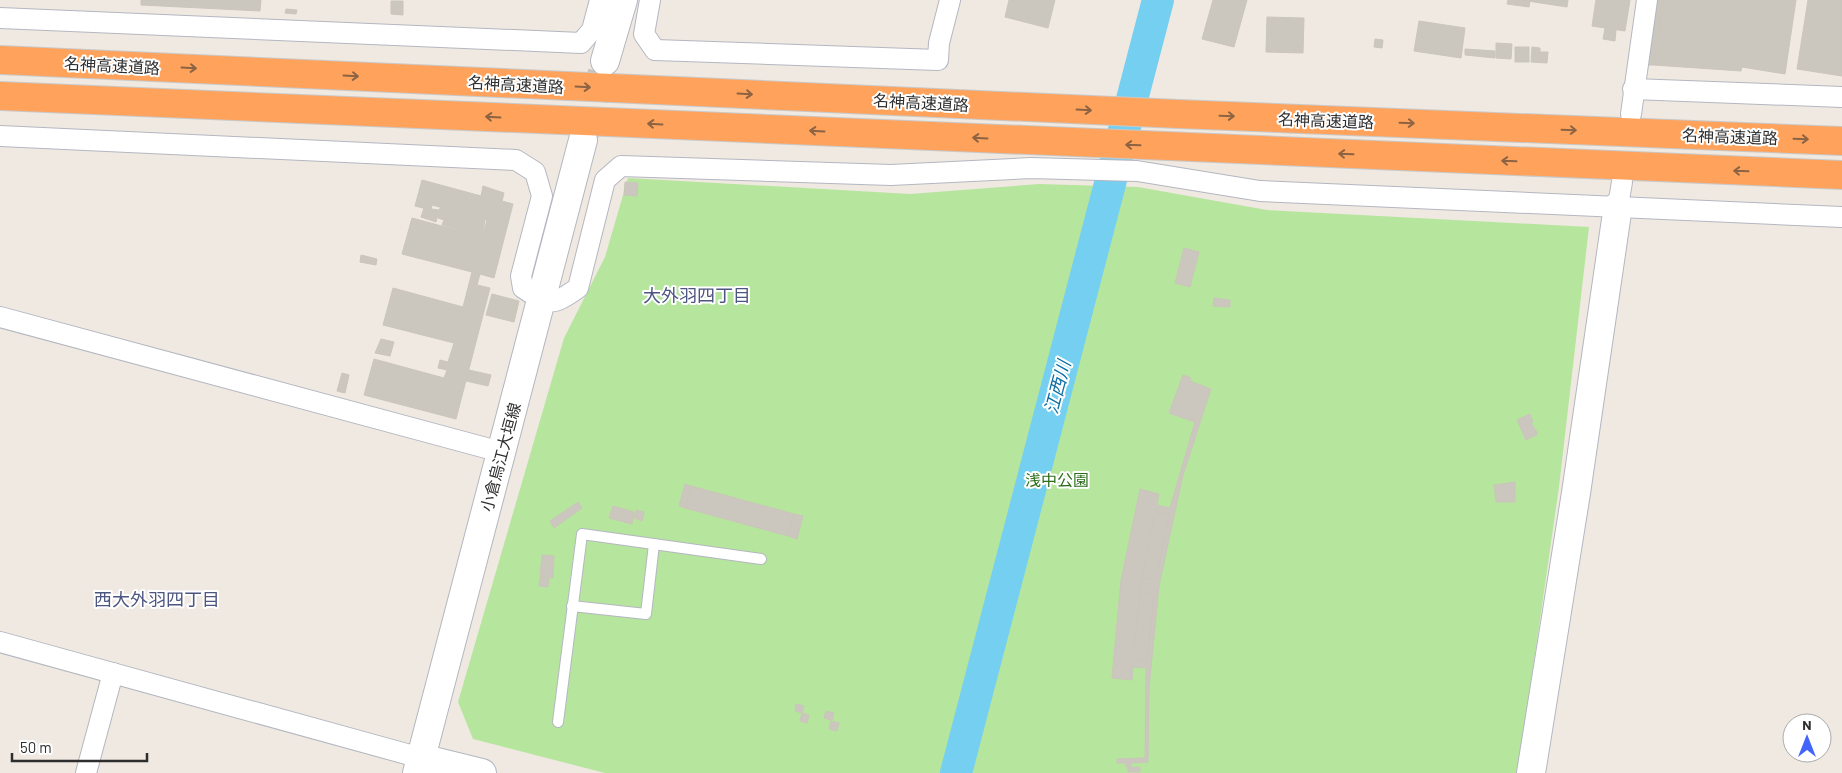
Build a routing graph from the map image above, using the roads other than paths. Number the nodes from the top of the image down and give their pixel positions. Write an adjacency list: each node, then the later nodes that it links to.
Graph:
1 (600, 0): 6 (street)
2 (623, 0): 8 (main road)
3 (650, 0): 4 (street)
4 (950, 0)
5 (1647, 0): 9 (street)
6 (0, 18)
7 (0, 60): 15 (highway, 名神高速道路, one-way to 15)
8 (605, 61)
9 (1634, 89): 11 (street); 12 (street)
10 (0, 96): 16 (highway, 名神高速道路, one-way to 10)
11 (1842, 97)
12 (1631, 114)
13 (0, 136): 19 (street)
14 (583, 140): 19 (main road, 小倉烏江大垣線)
15 (1842, 141)
16 (1842, 175)
17 (1620, 194): 18 (street); 19 (street); 31 (main road)
18 (1842, 217)
19 (542, 301): 21 (main road, 小倉烏江大垣線)
20 (0, 317): 21 (street)
21 (501, 452): 28 (main road, 小倉烏江大垣線)
22 (654, 544): 23 (lane); 24 (lane); 24 (lane)
23 (761, 559)
24 (572, 606): 27 (lane)
25 (0, 642): 26 (street)
26 (113, 673): 28 (street); 29 (street)
27 (558, 722)
28 (419, 765): 30 (main road)
29 (86, 773)
30 (482, 773)
31 (1531, 773)

